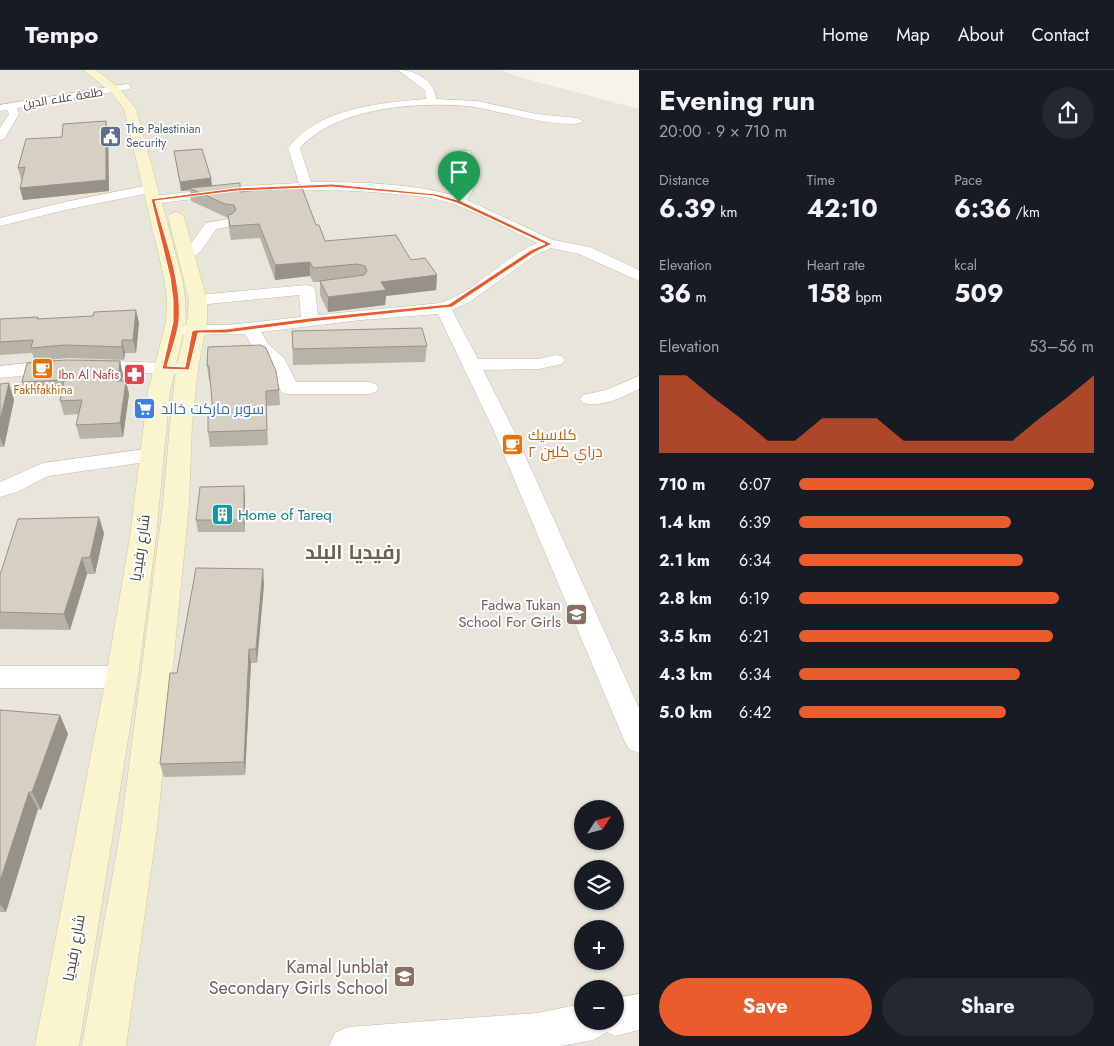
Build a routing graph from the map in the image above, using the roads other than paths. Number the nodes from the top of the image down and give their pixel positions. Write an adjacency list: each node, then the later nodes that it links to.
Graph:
1 (89, 70): 3 (main road, شارع رفيديا)
2 (403, 70): 4 (street)
3 (114, 82): 5 (street, طلعة علاء الدين); 10 (main road, شارع رفيديا)
4 (431, 102): 6 (street); 9 (street)
5 (6, 107): 7 (street)
6 (577, 121)
7 (0, 137)
8 (466, 154): 11 (street)
9 (306, 186): 10 (street); 11 (street)
10 (157, 195): 12 (street); 15 (main road, شارع رفيديا); 23 (main road, شارع رفيديا)
11 (459, 202): 14 (street)
12 (0, 222)
13 (228, 223): 15 (street)
14 (550, 244): 16 (street); 20 (street)
15 (187, 254): 19 (main road, شارع رفيديا)
16 (639, 276)
17 (324, 288): 18 (street)
18 (307, 290): 19 (street); 21 (street)
19 (198, 300): 23 (main road, شارع رفيديا)
20 (443, 308): 21 (street); 25 (street)
21 (310, 320): 22 (street)
22 (251, 329): 23 (street); 29 (street)
23 (185, 331): 26 (main road, شارع رفيديا)
24 (556, 360): 25 (street)
25 (472, 365): 35 (street)
26 (176, 368): 27 (street); 31 (main road, شارع رفيديا); 40 (main road, شارع رفيديا)
27 (0, 372)
28 (639, 382): 30 (street)
29 (369, 388)
30 (590, 399)
31 (153, 455): 32 (street); 34 (main road, شارع رفيديا)
32 (0, 490)
33 (0, 677): 34 (street)
34 (122, 677): 39 (main road, شارع رفيديا)
35 (636, 725)
36 (639, 1012): 37 (street)
37 (624, 1015)
38 (574, 1025): 41 (street)
39 (57, 1046)
40 (104, 1046)
41 (348, 1046)

